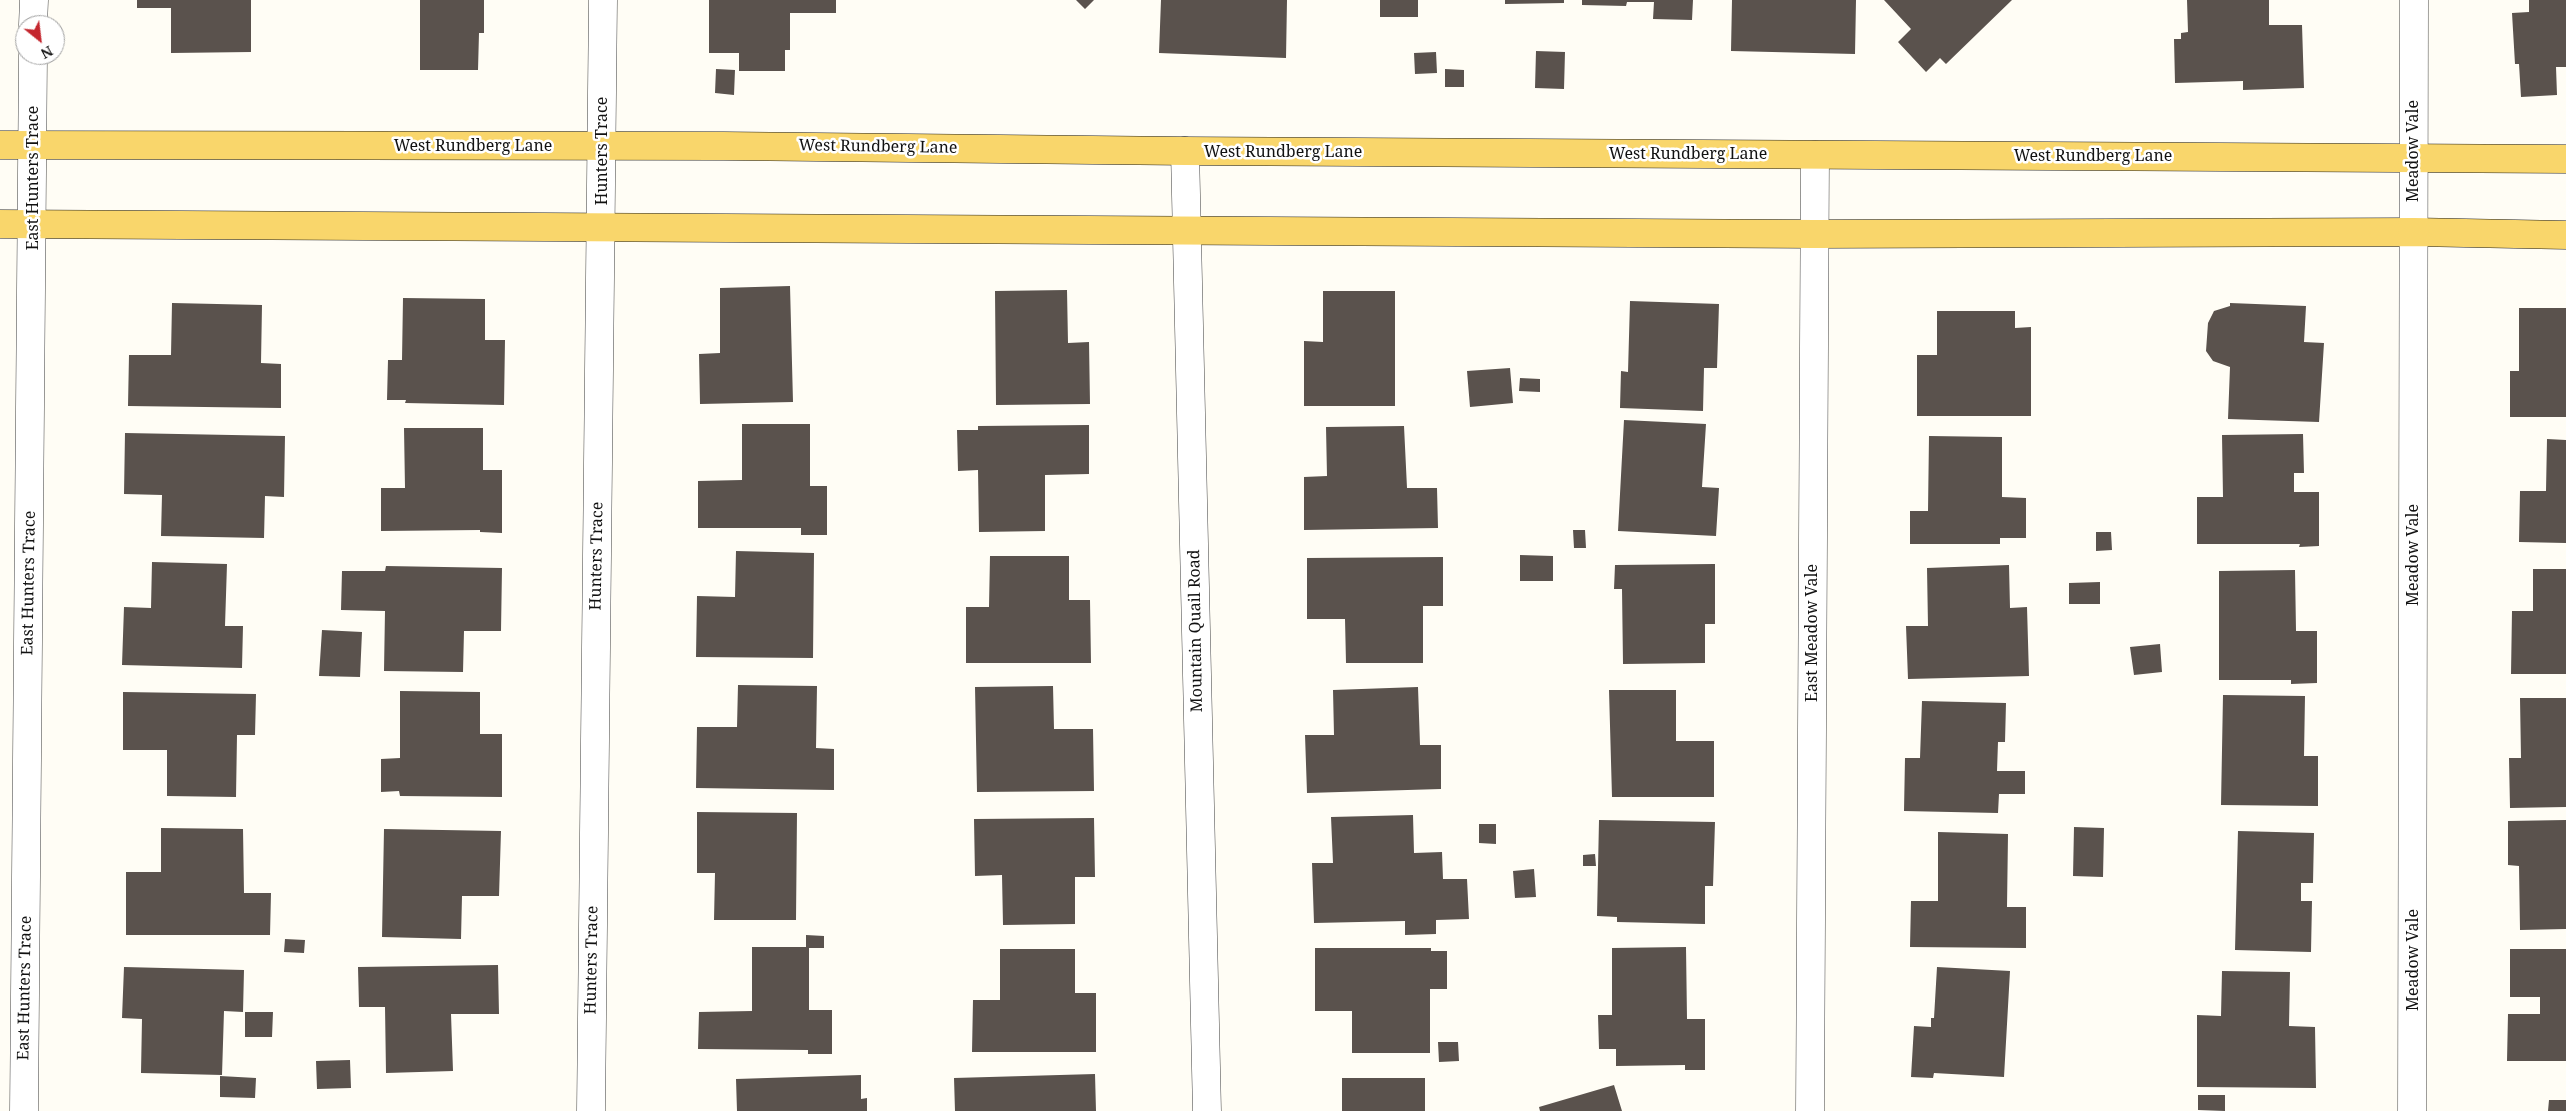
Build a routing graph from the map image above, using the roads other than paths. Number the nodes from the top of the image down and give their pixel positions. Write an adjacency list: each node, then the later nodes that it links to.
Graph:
1 (34, 0): 4 (street)
2 (603, 0): 8 (street, Hunters Trace)
3 (2414, 0): 11 (street, Meadow Vale)
4 (33, 15)
5 (33, 65): 7 (street, East Hunters Trace)
6 (0, 145): 7 (main road, West Rundberg Lane)
7 (33, 146): 8 (main road, West Rundberg Lane); 14 (street, East Hunters Trace)
8 (601, 146): 9 (main road, West Rundberg Lane); 15 (street, Hunters Trace)
9 (1186, 151): 10 (main road, West Rundberg Lane); 16 (street, Mountain Quail Road)
10 (1815, 155): 11 (main road, West Rundberg Lane); 18 (street, East Meadow Vale)
11 (2413, 157): 12 (main road, West Rundberg Lane); 17 (street, Meadow Vale)
12 (2566, 159)
13 (0, 224): 14 (main road)
14 (32, 224): 15 (main road); 20 (street, East Hunters Trace)
15 (601, 227): 16 (main road); 21 (street, Hunters Trace)
16 (1186, 230): 18 (main road); 22 (street, Mountain Quail Road)
17 (2414, 232): 18 (main road); 19 (main road); 24 (street, Meadow Vale)
18 (1815, 234): 23 (street, East Meadow Vale)
19 (2566, 235)
20 (24, 1111)
21 (590, 1111)
22 (1207, 1111)
23 (1810, 1111)
24 (2412, 1111)

